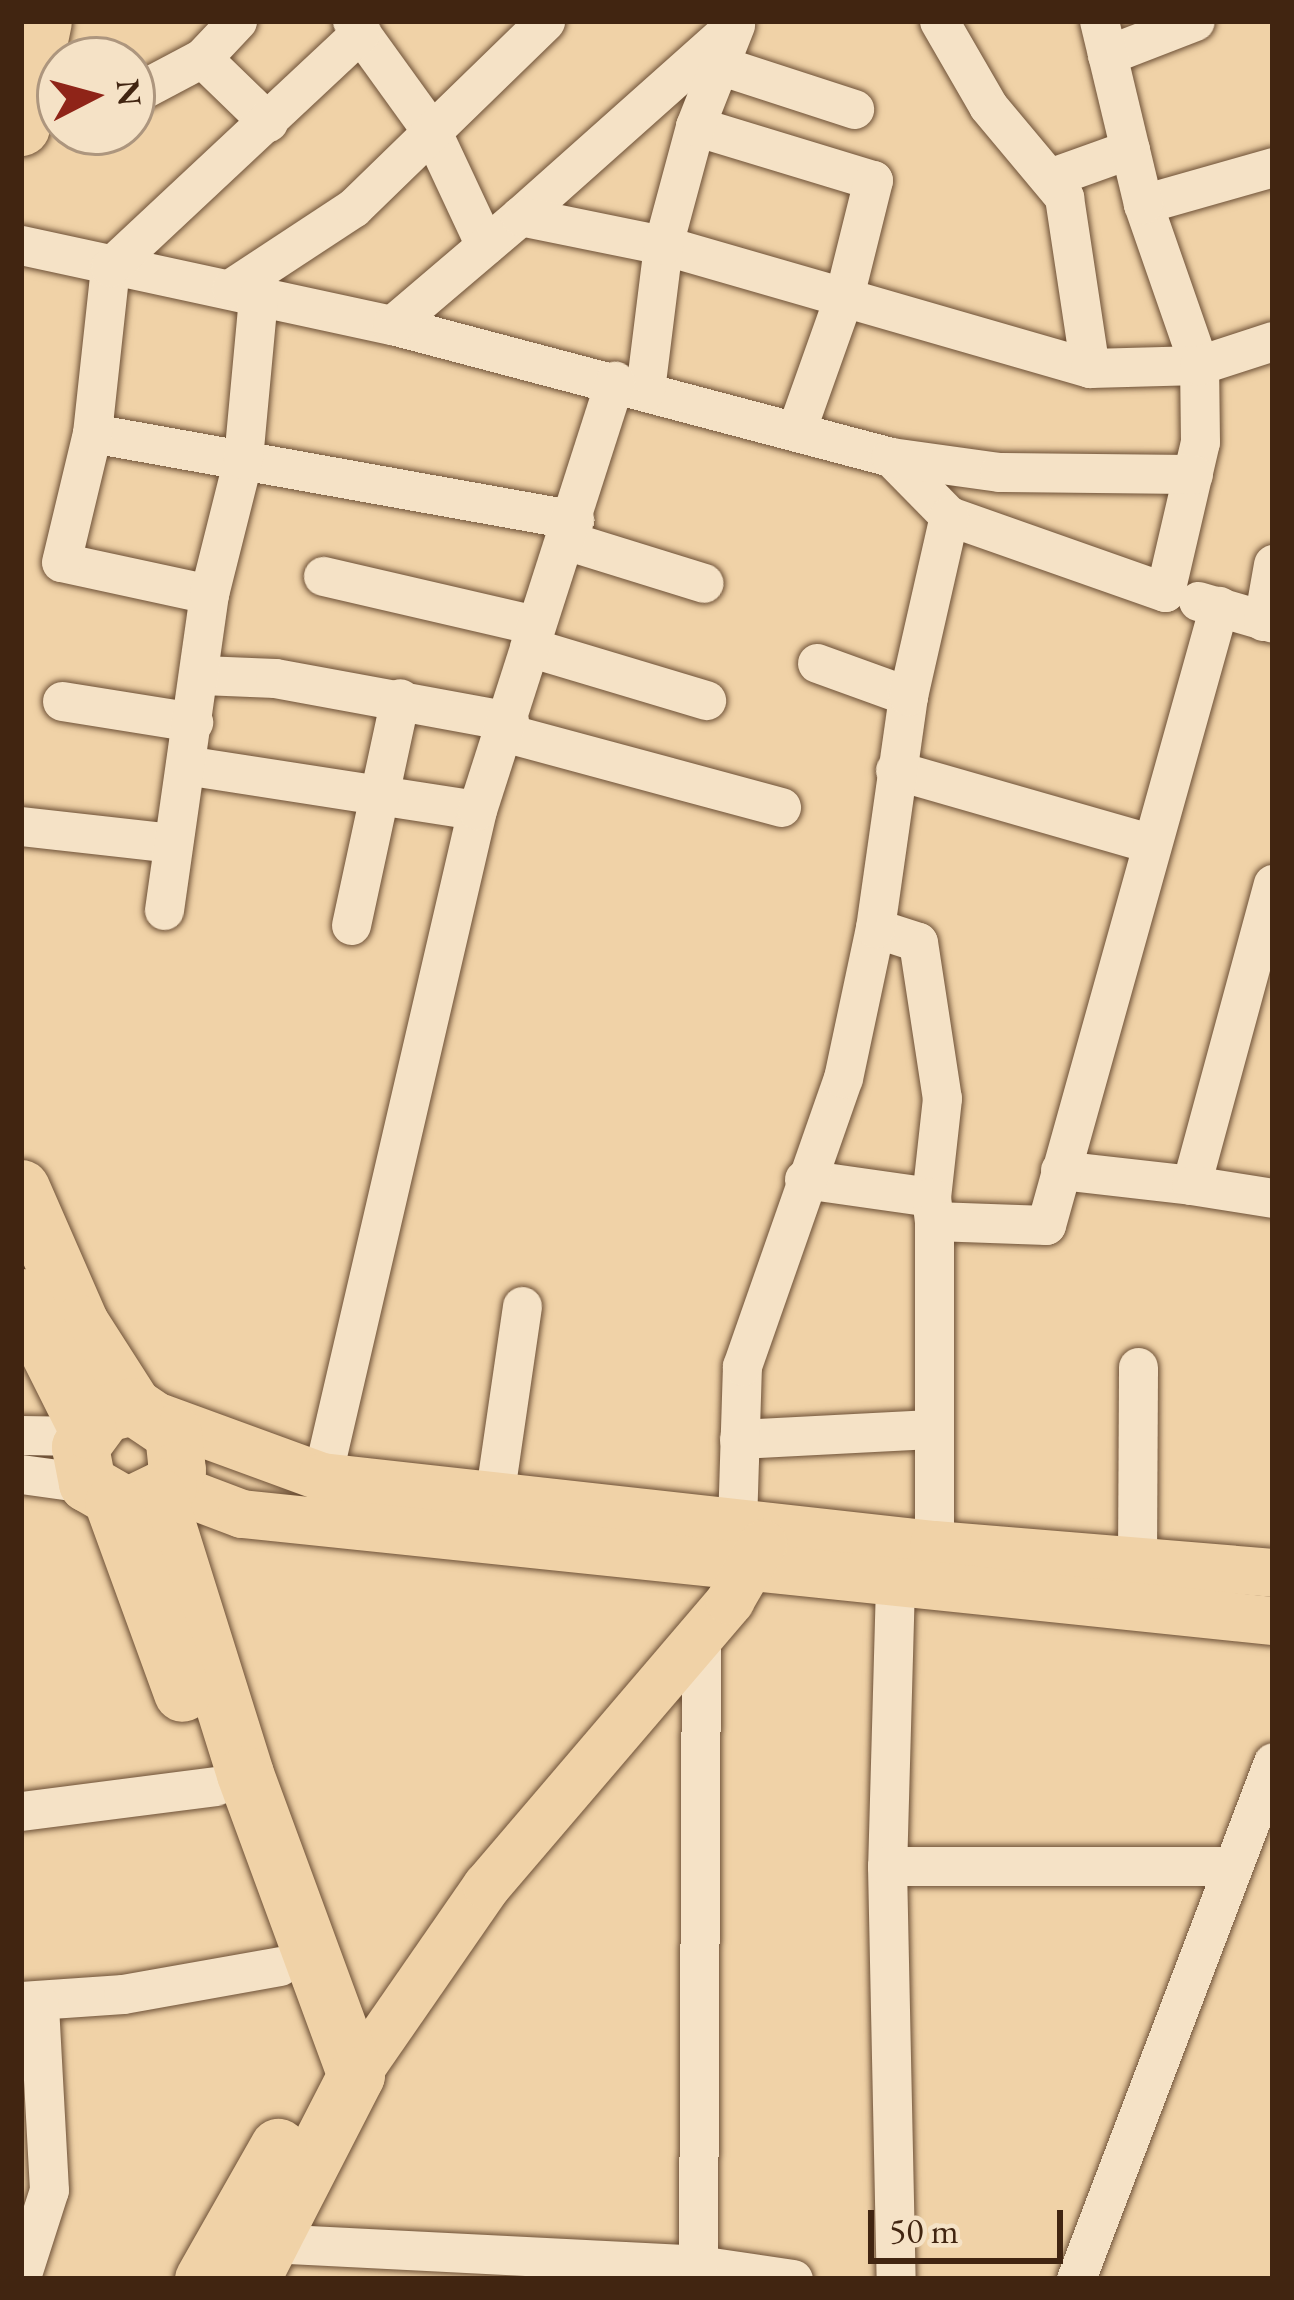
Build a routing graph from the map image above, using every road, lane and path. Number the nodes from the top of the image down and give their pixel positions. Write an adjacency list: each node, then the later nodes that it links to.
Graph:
1 (43, 21): 14 (highway)
2 (237, 21): 9 (street)
3 (545, 21): 16 (street)
4 (940, 21): 19 (street)
5 (1195, 21): 8 (street)
6 (737, 23): 10 (street); 21 (street)
7 (357, 26): 13 (street); 16 (street)
8 (1103, 38): 17 (street)
9 (202, 58): 11 (street); 13 (street)
10 (722, 66): 12 (street); 15 (street)
11 (156, 82)
12 (854, 109)
13 (268, 122): 25 (street)
14 (21, 127)
15 (695, 127): 24 (street); 27 (street)
16 (432, 132): 23 (street); 26 (street)
17 (1130, 149): 19 (street); 20 (street)
18 (1273, 167): 20 (street)
19 (1048, 178): 31 (street)
20 (1143, 204): 30 (street)
21 (520, 216): 23 (street); 24 (street)
22 (21, 245): 25 (street)
23 (485, 245): 28 (street)
24 (663, 245): 27 (street); 32 (street)
25 (110, 266): 26 (street); 34 (street)
26 (244, 292): 28 (street); 36 (street)
27 (844, 296): 31 (street); 33 (street)
28 (392, 325): 32 (street)
29 (1273, 341): 30 (street)
30 (1198, 365): 31 (street); 37 (street)
31 (1090, 368)
32 (630, 385): 33 (street); 39 (street)
33 (796, 431): 35 (street)
34 (92, 433): 36 (street); 44 (street)
35 (891, 457): 37 (street); 38 (street)
36 (243, 459): 39 (street); 44 (street)
37 (1193, 474): 43 (street)
38 (949, 516): 43 (street); 50 (street)
39 (569, 530): 42 (street); 47 (street)
40 (1273, 564): 46 (street)
41 (323, 576): 47 (street)
42 (704, 583)
43 (1165, 592): 45 (street)
44 (209, 594): 49 (street)
45 (1219, 606): 46 (street); 63 (street)
46 (1268, 622)
47 (532, 636): 52 (street); 55 (street)
48 (817, 663): 50 (street)
49 (202, 675): 51 (street); 54 (street)
50 (908, 697): 57 (street)
51 (400, 698): 55 (street); 58 (street)
52 (706, 700)
53 (62, 701): 54 (street)
54 (193, 722): 56 (street)
55 (506, 727): 59 (street); 60 (street)
56 (185, 765): 58 (street); 62 (street)
57 (896, 770): 63 (street); 67 (street)
58 (382, 795): 60 (street); 66 (street)
59 (781, 807)
60 (477, 810): 82 (street)
61 (21, 826): 62 (street)
62 (172, 843): 65 (street)
63 (1149, 843): 68 (street)
64 (1273, 884): 70 (street)
65 (164, 910)
66 (351, 925)
67 (875, 928): 69 (street); 73 (street)
68 (1060, 1170): 70 (street); 73 (street)
69 (804, 1179): 73 (street); 79 (street)
70 (1191, 1185): 72 (street)
71 (21, 1188): 80 (highway)
72 (1273, 1198)
73 (932, 1209): 77 (street)
74 (21, 1297): 80 (highway)
75 (522, 1306): 83 (street)
76 (1138, 1367): 86 (street)
77 (931, 1429): 79 (street); 85 (street)
78 (21, 1435): 80 (street)
79 (739, 1438): 84 (street)
80 (124, 1457): 81 (street); 82 (main road); 84 (main road); 92 (highway); 98 (highway)
81 (21, 1474)
82 (322, 1478): 83 (main road)
83 (494, 1498): 84 (main road)
84 (743, 1546): 85 (main road); 88 (main road); 90 (main road); 98 (main road)
85 (934, 1546): 86 (main road)
86 (1137, 1562): 87 (main road)
87 (1273, 1574)
88 (895, 1584): 89 (main road); 94 (street)
89 (1273, 1622)
90 (700, 1637): 98 (main road); 100 (street)
91 (1273, 1762): 95 (street)
92 (214, 1786): 93 (street); 96 (highway)
93 (21, 1811)
94 (887, 1866): 95 (street); 104 (street)
95 (1233, 1866): 105 (street)
96 (280, 1966): 97 (street); 98 (highway)
97 (30, 2002): 101 (street)
98 (337, 2081): 99 (highway); 102 (highway)
99 (260, 2261): 100 (street)
100 (698, 2265): 103 (street)
101 (21, 2278)
102 (203, 2279)
103 (793, 2279)
104 (896, 2279)
105 (1076, 2279)

